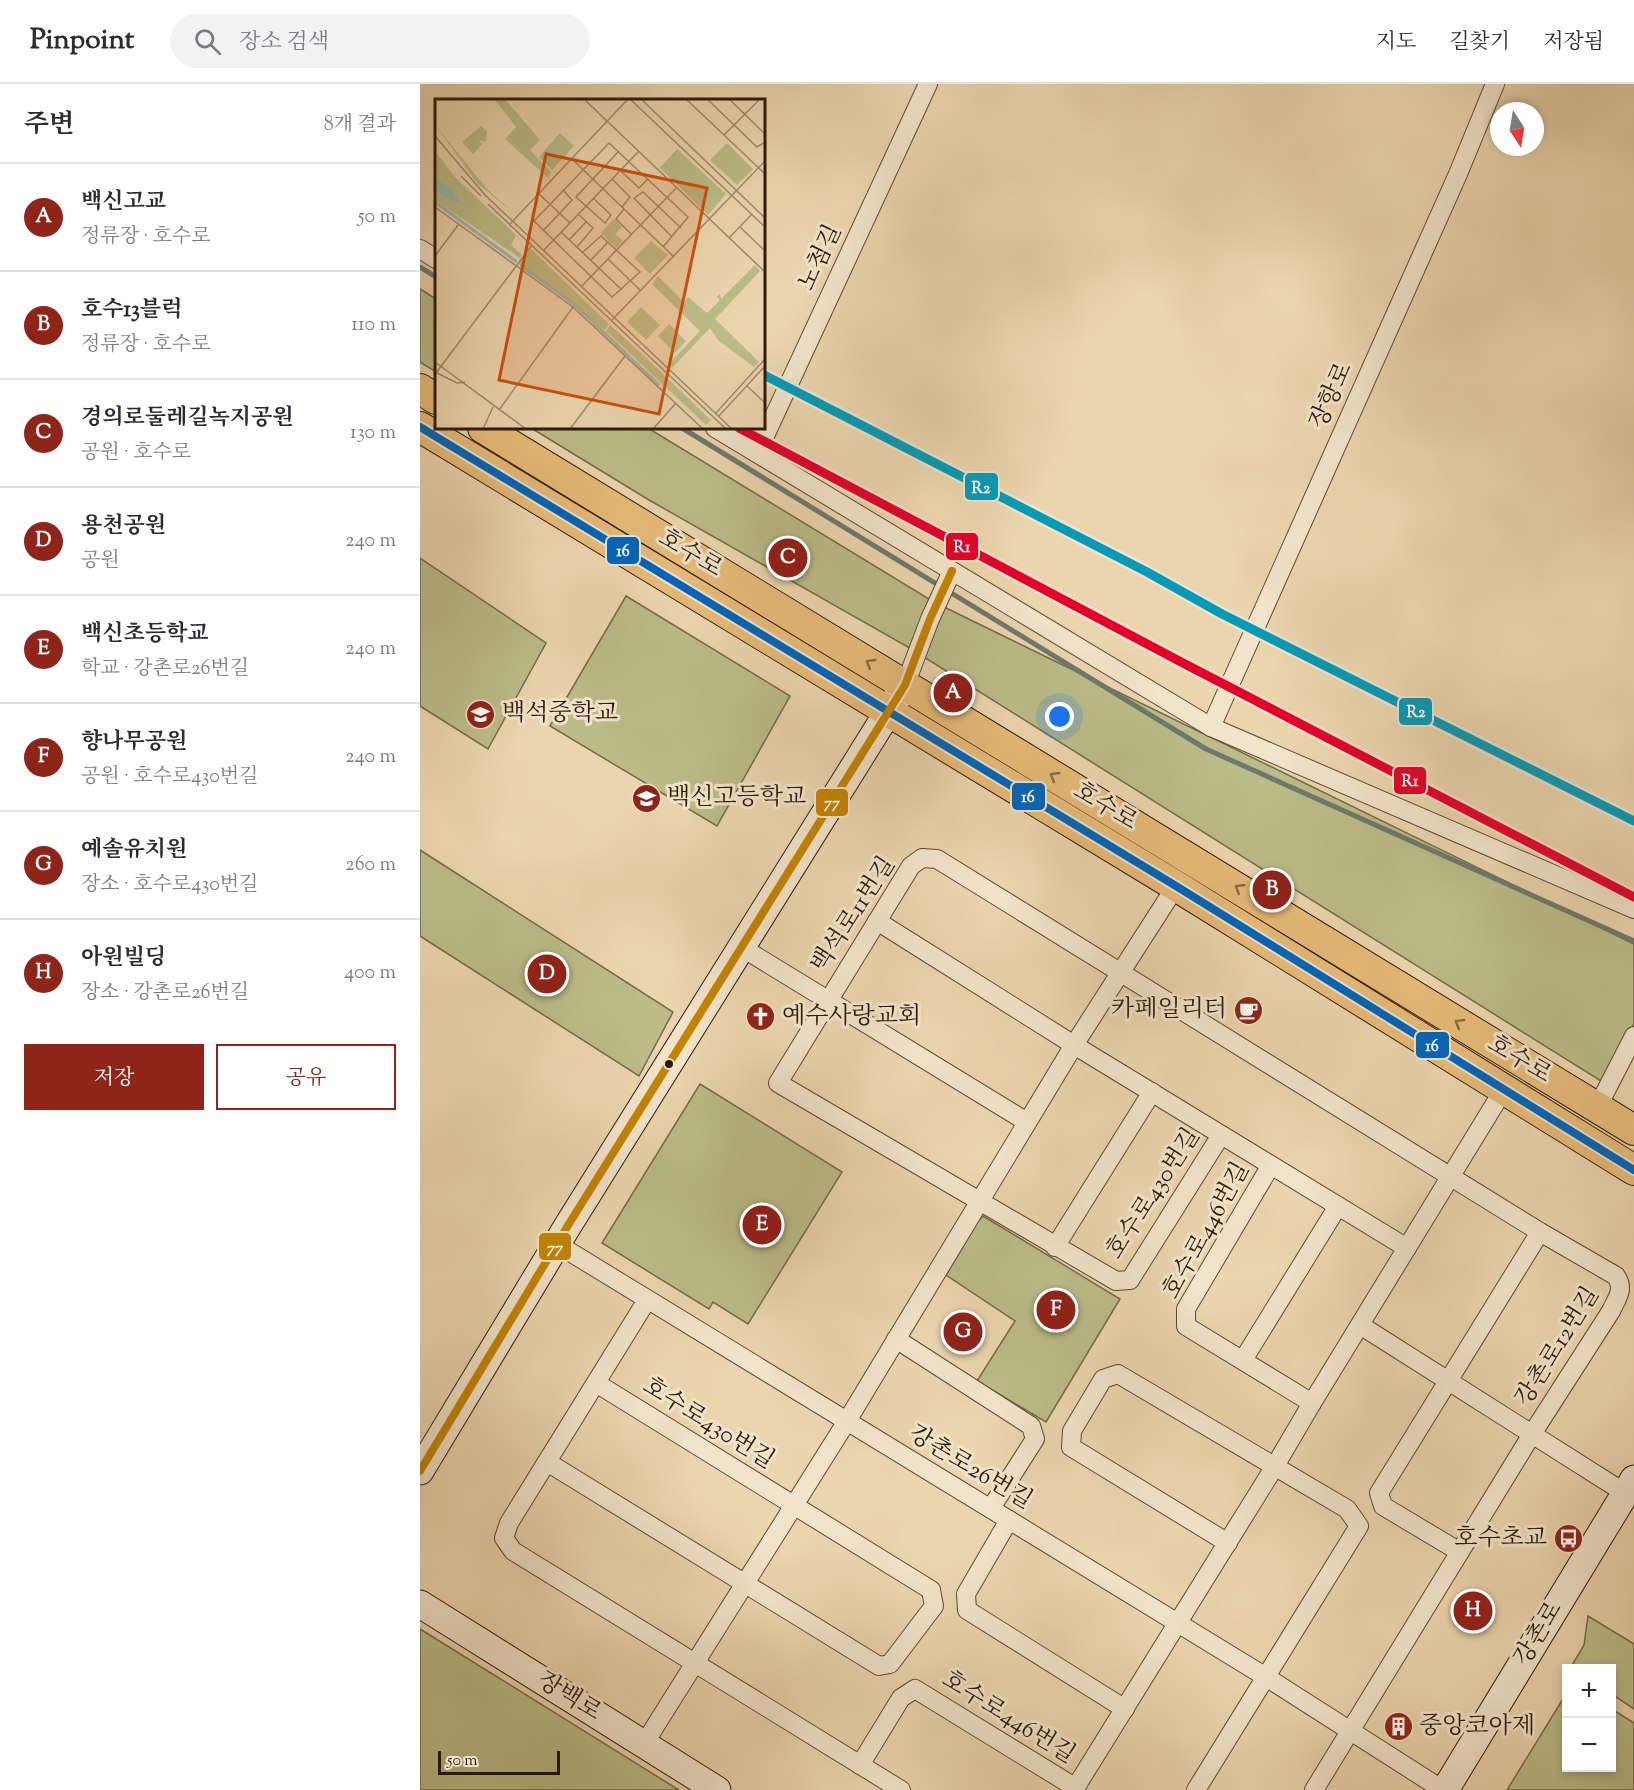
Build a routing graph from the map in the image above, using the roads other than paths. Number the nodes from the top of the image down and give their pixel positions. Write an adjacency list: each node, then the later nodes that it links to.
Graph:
1 (928, 84): 10 (street, 노첨길)
2 (1495, 84): 14 (street, 장항로)
3 (420, 249): 4 (street)
4 (435, 258)
5 (420, 389): 6 (main road)
6 (435, 398)
7 (420, 427): 13 (main road, 호수로)
8 (485, 429): 12 (main road, 호수로, one-way to 8)
9 (717, 429): 10 (street)
10 (757, 453): 11 (street)
11 (951, 576): 12 (street); 14 (street)
12 (905, 685): 13 (main road); 25 (main road, 호수로, one-way to 12)
13 (888, 712): 15 (main road, 호수로); 18 (main road)
14 (1211, 727): 16 (street)
15 (1176, 886): 19 (street); 23 (main road, 호수로)
16 (1634, 909)
17 (877, 921): 19 (street, 백석로11번길); 20 (street, 백석로11번길); 22 (street, 호수로430번길)
18 (741, 947): 20 (street, 백석로11번길); 35 (main road)
19 (1121, 972): 22 (street); 31 (street)
20 (828, 1001): 26 (street, 백석로11번길); 32 (street, 호수로430번길)
21 (1634, 1036): 25 (street)
22 (1074, 1045): 24 (street, 호수로430번길); 26 (street)
23 (1504, 1089): 30 (main road, 호수로); 31 (street, 호수로446번길)
24 (1152, 1092): 28 (street, 호수로430번길); 36 (street)
25 (1597, 1108): 27 (main road, 호수로)
26 (1027, 1122): 32 (street)
27 (1634, 1130)
28 (1221, 1135): 29 (street, 호수로446번길); 36 (street, 호수로430번길)
29 (1271, 1165): 33 (street, 호수로446번길); 41 (street, 호수로446번길)
30 (1634, 1170)
31 (1452, 1176): 34 (street); 37 (street, 호수로446번길)
32 (979, 1201): 36 (street, 호수로430번길); 40 (street)
33 (1338, 1206): 37 (street, 호수로446번길); 41 (street)
34 (1540, 1232): 42 (street); 46 (street, 강촌로12번길)
35 (557, 1244): 38 (street, 강촌로26번길); 49 (main road)
36 (1055, 1247)
37 (1407, 1248): 39 (street, 호수로446번길)
38 (647, 1300): 43 (street); 45 (street, 강촌로26번길)
39 (1360, 1325): 42 (street, 강촌로12번길); 44 (street, 호수로446번길)
40 (896, 1339): 45 (street); 52 (street)
41 (1243, 1360): 44 (street, 호수로446번길)
42 (1450, 1381): 46 (street, 강촌로12번길); 55 (street)
43 (597, 1383): 47 (street); 51 (street, 호수로430번길)
44 (1312, 1403): 48 (street, 호수로446번길)
45 (847, 1421): 51 (street); 52 (street, 강촌로26번길)
46 (1532, 1434): 50 (street, 강촌로12번길); 55 (street, 강촌로12번길)
47 (547, 1462): 56 (street); 59 (street)
48 (1275, 1466): 54 (street, 호수로446번길); 54 (street); 60 (street)
49 (420, 1470)
50 (1630, 1486): 70 (main road, 강촌로)
51 (794, 1506): 56 (street); 56 (street, 호수로430번길)
52 (991, 1509): 53 (street, 강촌로26번길)
53 (1009, 1520): 58 (street, 강촌로26번길); 61 (street)
54 (1228, 1543): 58 (street, 호수로446번길)
55 (1457, 1556): 62 (street)
56 (746, 1584): 59 (street)
57 (420, 1604): 63 (main road, 장백로)
58 (1178, 1623): 60 (street, 강촌로26번길); 61 (street, 호수로446번길)
59 (694, 1664): 63 (street); 64 (street)
60 (1266, 1677): 62 (street, 강촌로26번길); 68 (street)
61 (1125, 1709): 65 (street, 호수로446번길)
62 (1351, 1731): 69 (street); 70 (street, 강촌로26번길)
63 (644, 1744): 66 (main road, 장백로)
64 (860, 1765): 65 (street, 호수로446번길); 67 (street)
65 (1075, 1789)
66 (717, 1790)
67 (901, 1790)
68 (1196, 1790)
69 (1314, 1790)
70 (1444, 1790)

